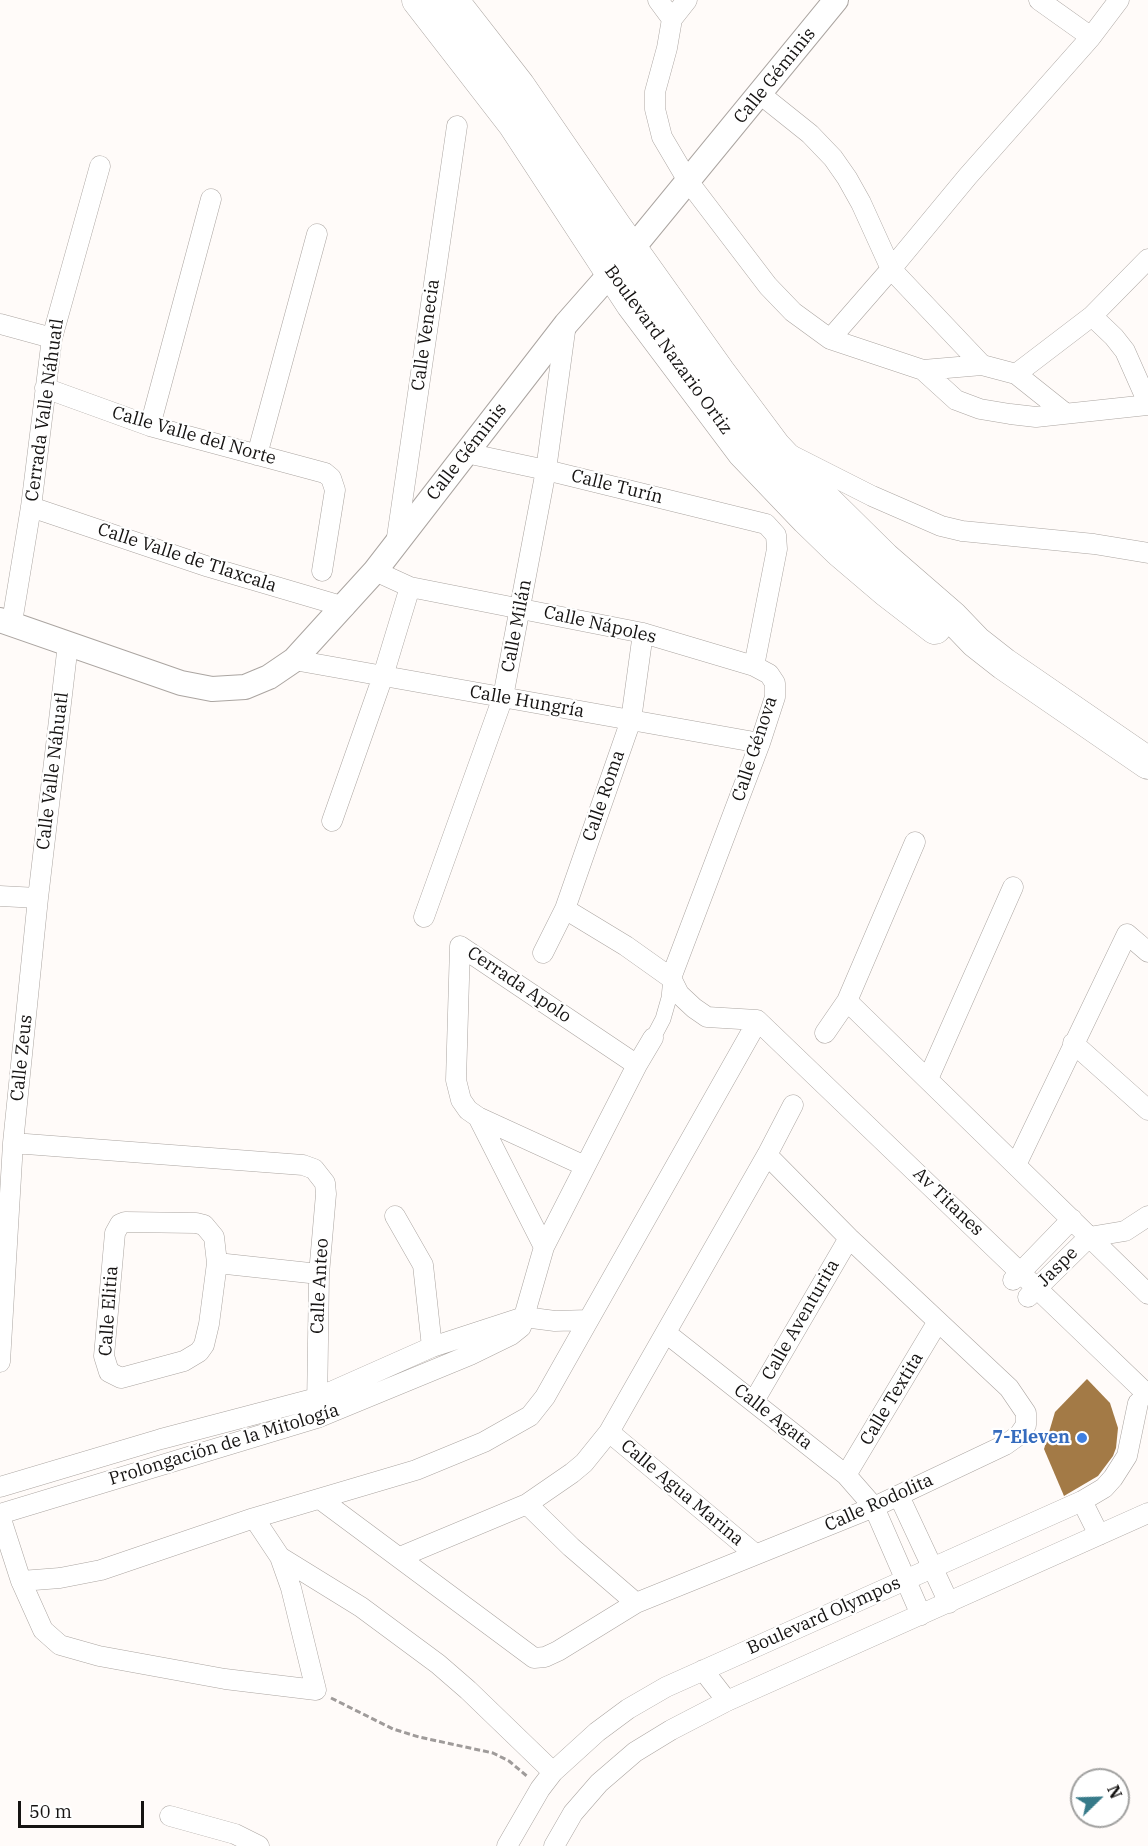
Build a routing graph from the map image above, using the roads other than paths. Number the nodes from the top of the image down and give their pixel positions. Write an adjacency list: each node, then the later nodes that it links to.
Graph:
1 (417, 0): 19 (main road, Boulevard Nazario Ortiz)
2 (452, 0): 16 (main road, Boulevard Nazario Ortiz)
3 (657, 0): 8 (street)
4 (687, 0): 8 (street)
5 (836, 0): 10 (street, Calle Géminis)
6 (1039, 0): 9 (street)
7 (1119, 0): 9 (street)
8 (672, 20): 13 (street)
9 (1091, 37): 18 (street)
10 (760, 94): 13 (street, Calle Géminis); 18 (street)
11 (457, 126): 37 (street, Calle Venecia)
12 (100, 166): 23 (street, Cerrada Valle Náhuatl)
13 (688, 181): 16 (street, Calle Géminis); 24 (street)
14 (211, 199): 31 (street)
15 (317, 234): 34 (street)
16 (632, 249): 19 (street, Calle Géminis); 32 (main road, Boulevard Nazario Ortiz)
17 (1148, 259): 20 (street)
18 (891, 269): 24 (street); 25 (street)
19 (611, 273): 22 (street, Calle Géminis); 46 (main road, Boulevard Nazario Ortiz)
20 (1092, 316): 27 (street); 29 (street)
21 (0, 324): 23 (street)
22 (566, 324): 33 (street, Calle Géminis); 35 (street, Calle Milán)
23 (52, 338): 28 (street, Cerrada Valle Náhuatl)
24 (830, 339): 26 (street)
25 (982, 365): 26 (street); 27 (street)
26 (923, 370): 30 (street)
27 (1016, 374): 30 (street)
28 (45, 388): 31 (street, Calle Valle del Norte); 36 (street, Cerrada Valle Náhuatl)
29 (1148, 404): 30 (street)
30 (1065, 413)
31 (150, 426): 34 (street, Calle Valle del Norte)
32 (775, 447): 38 (street); 46 (main road, Boulevard Nazario Ortiz)
33 (466, 453): 35 (street, Calle Turín); 37 (street, Calle Géminis)
34 (257, 455): 39 (street, Calle Valle del Norte)
35 (546, 470): 43 (street, Calle Milán); 49 (street, Calle Turín)
36 (31, 507): 42 (street, Calle Valle de Tlaxcala); 44 (street, Cerrada Valle Náhuatl)
37 (396, 544): 40 (street, Calle Géminis)
38 (1148, 553)
39 (322, 571)
40 (375, 571): 41 (street, Calle Nápoles); 42 (street, Calle Géminis)
41 (410, 587): 43 (street, Calle Nápoles); 50 (street)
42 (345, 607): 48 (street, Calle Géminis)
43 (521, 608): 45 (street, Calle Nápoles); 51 (street, Calle Milán)
44 (6, 621): 47 (street, Calle Géminis)
45 (643, 633): 49 (street, Calle Nápoles); 52 (street, Calle Roma)
46 (976, 642): 54 (main road, Boulevard Nazario Ortiz)
47 (68, 644): 48 (street, Calle Géminis); 59 (street, Calle Valle Náhuatl)
48 (294, 660): 50 (street, Calle Hungría)
49 (754, 666): 53 (street, Calle Génova)
50 (383, 676): 51 (street, Calle Hungría); 55 (street)
51 (503, 697): 52 (street, Calle Hungría); 61 (street, Calle Milán)
52 (631, 720): 53 (street, Calle Hungría); 60 (street, Calle Roma)
53 (760, 743): 64 (street, Calle Génova)
54 (1148, 763)
55 (332, 821)
56 (915, 842): 65 (street)
57 (1013, 887): 71 (street)
58 (0, 896): 59 (street)
59 (38, 897): 75 (street, Calle Zeus)
60 (565, 909): 63 (street, Calle Roma); 64 (street)
61 (424, 917)
62 (1148, 952): 69 (street)
63 (543, 953)
64 (671, 978): 66 (street); 68 (street)
65 (847, 1001): 67 (street); 71 (street)
66 (748, 1025): 87 (street, Av Titanes); 91 (street)
67 (825, 1033)
68 (653, 1038): 70 (street)
69 (1073, 1043): 73 (street); 77 (street)
70 (637, 1065): 74 (street, Cerrada Apolo); 78 (street)
71 (928, 1079): 77 (street)
72 (793, 1105): 76 (street)
73 (1148, 1110)
74 (478, 1117): 78 (street, Cerrada Apolo); 84 (street, Cerrada Apolo)
75 (13, 1143): 86 (street, Calle Anteo); 95 (street, Calle Zeus)
76 (767, 1155): 83 (street, Calle Rodolita); 93 (street)
77 (1016, 1165): 81 (street)
78 (585, 1166): 84 (street)
79 (395, 1216): 94 (street)
80 (1148, 1216): 82 (street)
81 (1072, 1219): 82 (street); 87 (street, Jaspe)
82 (1089, 1237): 88 (street, Jaspe); 89 (street)
83 (849, 1238): 92 (street, Calle Rodolita); 97 (street, Calle Aventurita)
84 (544, 1247): 90 (street)
85 (217, 1263): 85 (street, Calle Elitia); 86 (street)
86 (319, 1274): 96 (street, Calle Anteo)
87 (1017, 1277): 88 (street, Av Titanes)
88 (1033, 1292): 98 (street, Av Titanes)
89 (1148, 1294)
90 (524, 1317): 91 (street); 94 (street, Prolongación de la Mitología); 99 (street, Prolongación de la Mitología)
91 (588, 1320): 106 (street)
92 (937, 1323): 103 (street, Calle Textita); 105 (street, Calle Rodolita)
93 (666, 1333): 97 (street, Calle Agata); 100 (street)
94 (432, 1347): 96 (street, Prolongación de la Mitología)
95 (0, 1362)
96 (316, 1398): 99 (street, Calle Anteo); 104 (street, Prolongación de la Mitología)
97 (754, 1401): 103 (street, Calle Agata)
98 (1144, 1404): 102 (street, Boulevard Olympos)
99 (317, 1418): 111 (street, Prolongación de la Mitología)
100 (609, 1432): 108 (street); 114 (street, Calle Agua Marina)
101 (1148, 1445): 102 (street)
102 (1127, 1456): 107 (street, Boulevard Olympos)
103 (846, 1475): 109 (street, Calle Agata)
104 (0, 1487)
105 (899, 1496): 109 (street, Calle Rodolita); 117 (street)
106 (320, 1499): 112 (street); 116 (street, Calle Rodolita)
107 (1082, 1501): 113 (street); 117 (street, Boulevard Olympos)
108 (527, 1504): 116 (street); 120 (street)
109 (874, 1507): 114 (street, Calle Rodolita); 118 (street, Calle Agata)
110 (1148, 1513): 113 (street)
111 (0, 1515): 119 (street)
112 (254, 1518): 115 (street); 119 (street)
113 (1099, 1535): 121 (street)
114 (755, 1554): 120 (street, Calle Rodolita)
115 (280, 1557): 119 (street); 125 (street)
116 (400, 1557): 120 (street, Calle Rodolita)
117 (932, 1568): 118 (street, Boulevard Olympos); 121 (street)
118 (906, 1579): 122 (street, Calle Agata); 123 (street, Boulevard Olympos)
119 (21, 1581)
120 (636, 1603)
121 (949, 1603): 122 (street)
122 (921, 1615): 124 (street)
123 (703, 1670): 124 (street); 125 (street, Boulevard Olympos)
124 (727, 1701): 129 (street)
125 (553, 1772): 128 (street, Boulevard Olympos)
126 (170, 1816): 127 (street)
127 (259, 1846)
128 (507, 1846)
129 (554, 1846)

